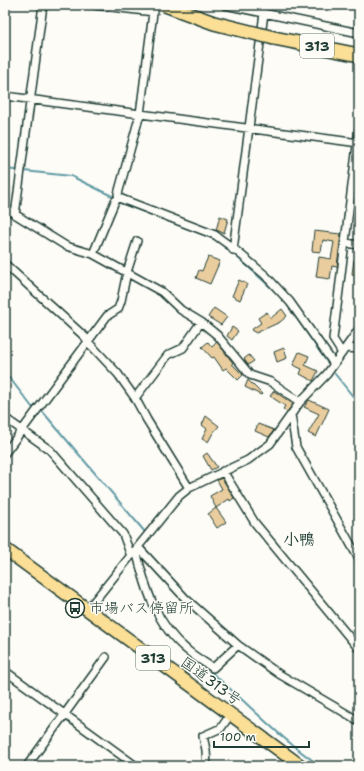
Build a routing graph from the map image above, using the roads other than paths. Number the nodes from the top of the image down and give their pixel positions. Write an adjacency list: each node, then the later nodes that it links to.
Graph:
1 (43, 5): 13 (street)
2 (94, 5): 6 (street)
3 (165, 5): 9 (highway, 313, bridge)
4 (177, 5): 9 (highway, 313)
5 (225, 5): 7 (street)
6 (154, 9): 14 (street)
7 (264, 13): 8 (street); 15 (street)
8 (359, 33)
9 (275, 35): 10 (highway, 313); 11 (highway, 313)
10 (359, 50)
11 (359, 55)
12 (5, 96): 13 (street)
13 (30, 99): 14 (street); 20 (street)
14 (140, 114): 15 (street); 18 (street)
15 (249, 128): 17 (street); 24 (street)
16 (359, 129): 17 (street)
17 (358, 143): 22 (street)
18 (117, 199): 24 (street); 25 (street)
19 (5, 208): 20 (street)
20 (15, 215): 25 (street)
21 (136, 241): 27 (street)
22 (346, 243): 23 (street); 32 (street)
23 (359, 245)
24 (233, 249): 33 (street)
25 (93, 254): 27 (street)
26 (5, 264): 30 (street)
27 (127, 272): 28 (street); 30 (street)
28 (201, 322): 34 (street); 35 (street)
29 (359, 329): 32 (street)
30 (89, 343): 34 (street); 38 (street)
31 (359, 349): 32 (street)
32 (344, 350): 33 (street)
33 (334, 364): 35 (street)
34 (135, 398): 41 (street)
35 (300, 402): 36 (street)
36 (292, 415): 40 (street); 45 (street)
37 (5, 418): 38 (street)
38 (23, 428): 39 (street); 44 (street)
39 (5, 453)
40 (223, 471): 41 (street); 48 (street)
41 (189, 488): 42 (street)
42 (137, 548): 44 (street); 47 (street); 47 (street)
43 (5, 550): 46 (highway, 国道313号 / 313)
44 (131, 556): 46 (street)
45 (359, 559)
46 (87, 610): 52 (highway, 国道313号 / 313)
47 (238, 645): 53 (street)
48 (359, 649)
49 (106, 657): 51 (street)
50 (5, 671): 51 (street)
51 (64, 714): 54 (street); 55 (street)
52 (230, 714): 56 (street); 57 (highway, 国道313号 / 313)
53 (359, 721)
54 (26, 766)
55 (136, 766)
56 (207, 766)
57 (301, 766)

